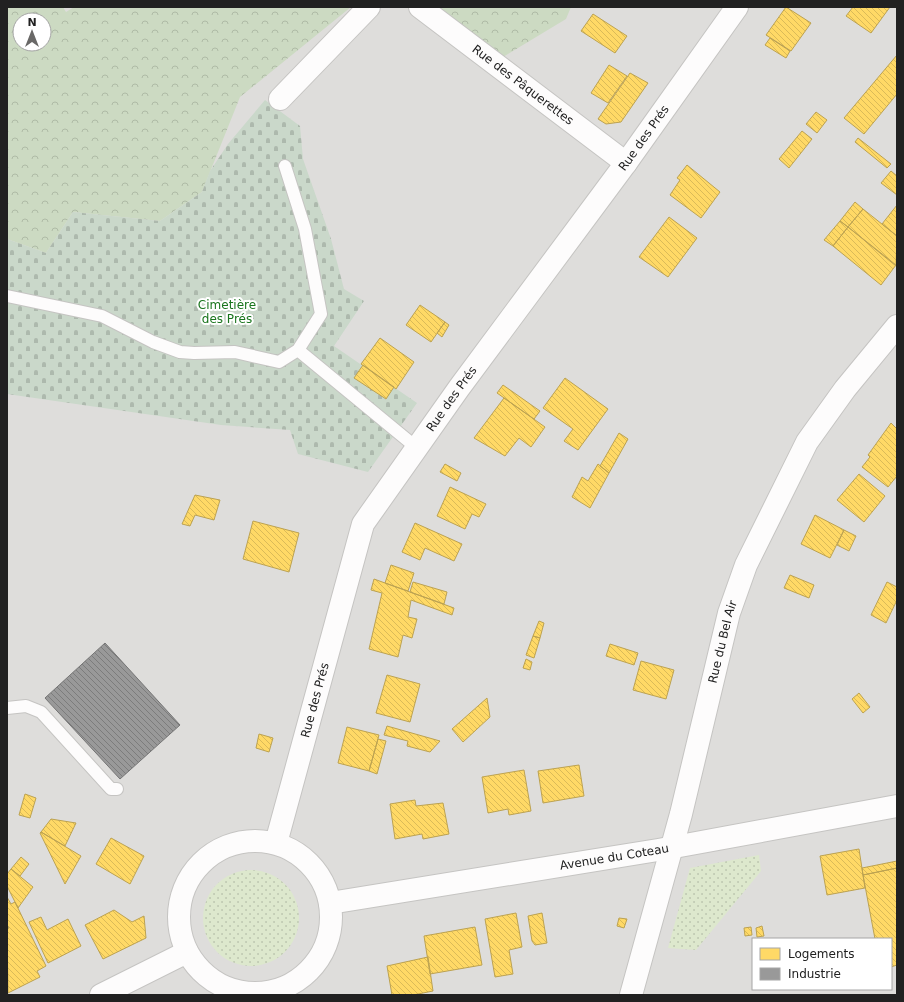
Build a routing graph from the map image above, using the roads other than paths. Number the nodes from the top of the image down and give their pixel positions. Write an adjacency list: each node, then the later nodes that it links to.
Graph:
1 (369, 7): 4 (street)
2 (420, 7): 5 (street, Rue des Pâquerettes)
3 (737, 7): 5 (street, Rue des Prés)
4 (280, 99)
5 (626, 163): 10 (street, Rue des Prés)
6 (285, 166): 9 (lane)
7 (7, 296): 9 (lane)
8 (897, 326): 15 (street, Rue du Bel Air)
9 (298, 350): 10 (lane)
10 (417, 448): 14 (street, Rue des Prés)
11 (7, 708): 12 (lane)
12 (117, 789)
13 (897, 806): 15 (street, Avenue du Coteau)
14 (276, 843): 16 (street); 17 (street)
15 (673, 846): 16 (street, Avenue du Coteau); 20 (street, Rue du Bel Air)
16 (330, 903): 18 (street)
17 (187, 952): 18 (street); 19 (street)
18 (231, 992)
19 (101, 995)
20 (631, 995)

